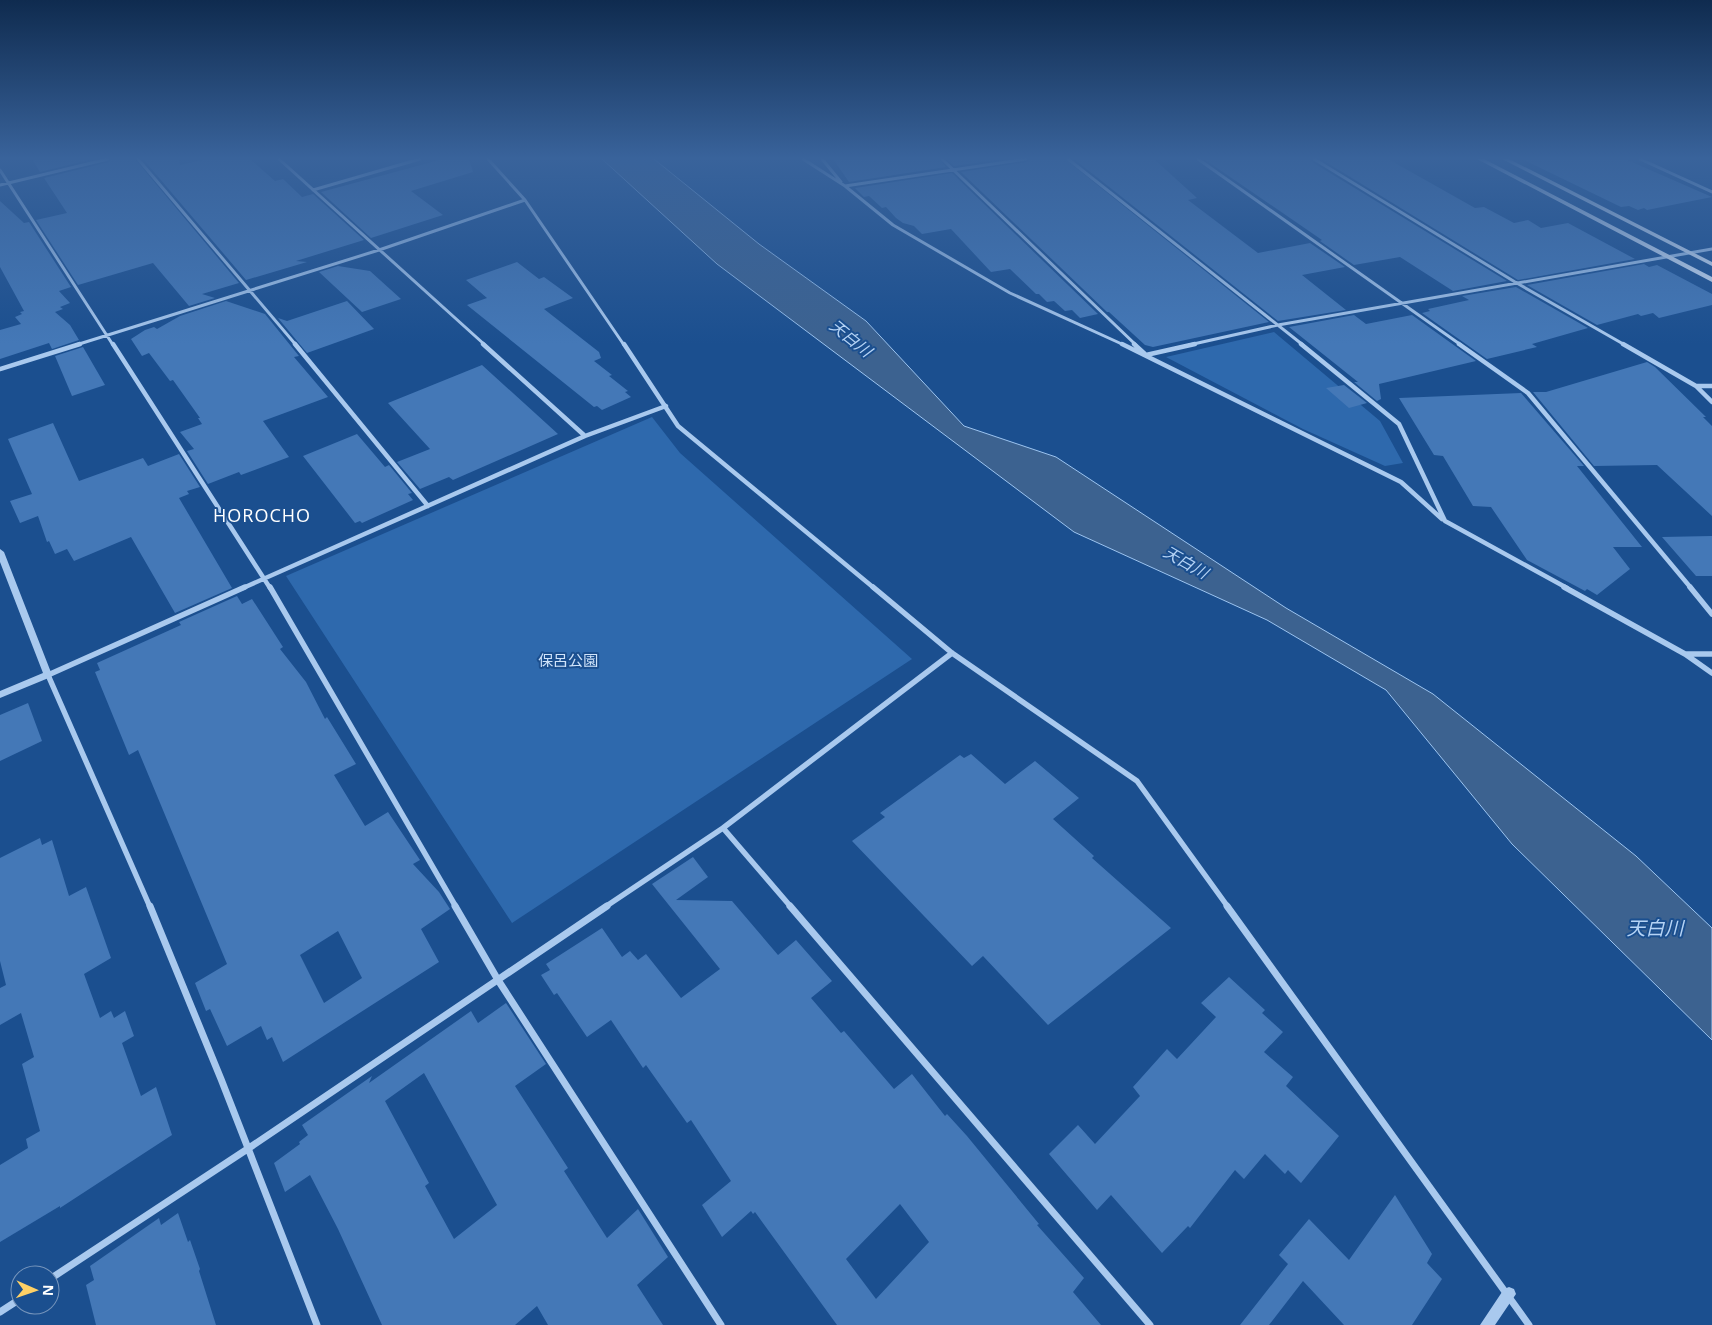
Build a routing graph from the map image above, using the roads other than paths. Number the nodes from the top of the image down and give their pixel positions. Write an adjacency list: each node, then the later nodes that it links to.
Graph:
1 (33, 221): 23 (street)
2 (191, 221): 20 (street)
3 (348, 221): 14 (street)
4 (465, 221): 14 (street)
5 (539, 221): 29 (street)
6 (888, 221): 24 (street)
7 (1006, 221): 24 (street)
8 (1146, 221): 22 (street)
9 (1285, 221): 21 (street)
10 (1415, 221): 19 (street)
11 (1598, 221): 16 (main road)
12 (1627, 221): 15 (main road)
13 (1712, 249): 15 (street)
14 (380, 250): 20 (street); 30 (street)
15 (1690, 253): 16 (street); 17 (main road)
16 (1669, 258): 18 (main road); 19 (street)
17 (1712, 264)
18 (1712, 280)
19 (1515, 282): 21 (street); 26 (street)
20 (251, 290): 23 (street); 31 (street)
21 (1400, 302): 22 (street); 35 (street)
22 (1278, 325): 24 (street); 32 (street)
23 (107, 335): 25 (street); 34 (street)
24 (1146, 355): 32 (street)
25 (0, 369)
26 (1696, 386): 27 (street); 28 (street)
27 (1712, 386)
28 (1712, 402)
29 (666, 406): 30 (street); 36 (street)
30 (585, 436): 31 (street)
31 (428, 506): 34 (street)
32 (1445, 521): 37 (street)
33 (0, 552): 40 (street)
34 (265, 579): 40 (street); 43 (street)
35 (1712, 614)
36 (952, 653): 42 (street); 46 (street)
37 (1685, 654): 38 (street); 39 (street)
38 (1712, 654)
39 (1712, 673)
40 (48, 675): 41 (street); 44 (street)
41 (0, 695)
42 (723, 828): 43 (street); 49 (street)
43 (498, 980): 44 (street); 48 (street)
44 (249, 1148): 45 (street); 47 (street)
45 (60, 1272)
46 (1509, 1294): 50 (street); 51 (street)
47 (317, 1325)
48 (721, 1325)
49 (1150, 1325)
50 (1487, 1325)
51 (1529, 1325)

